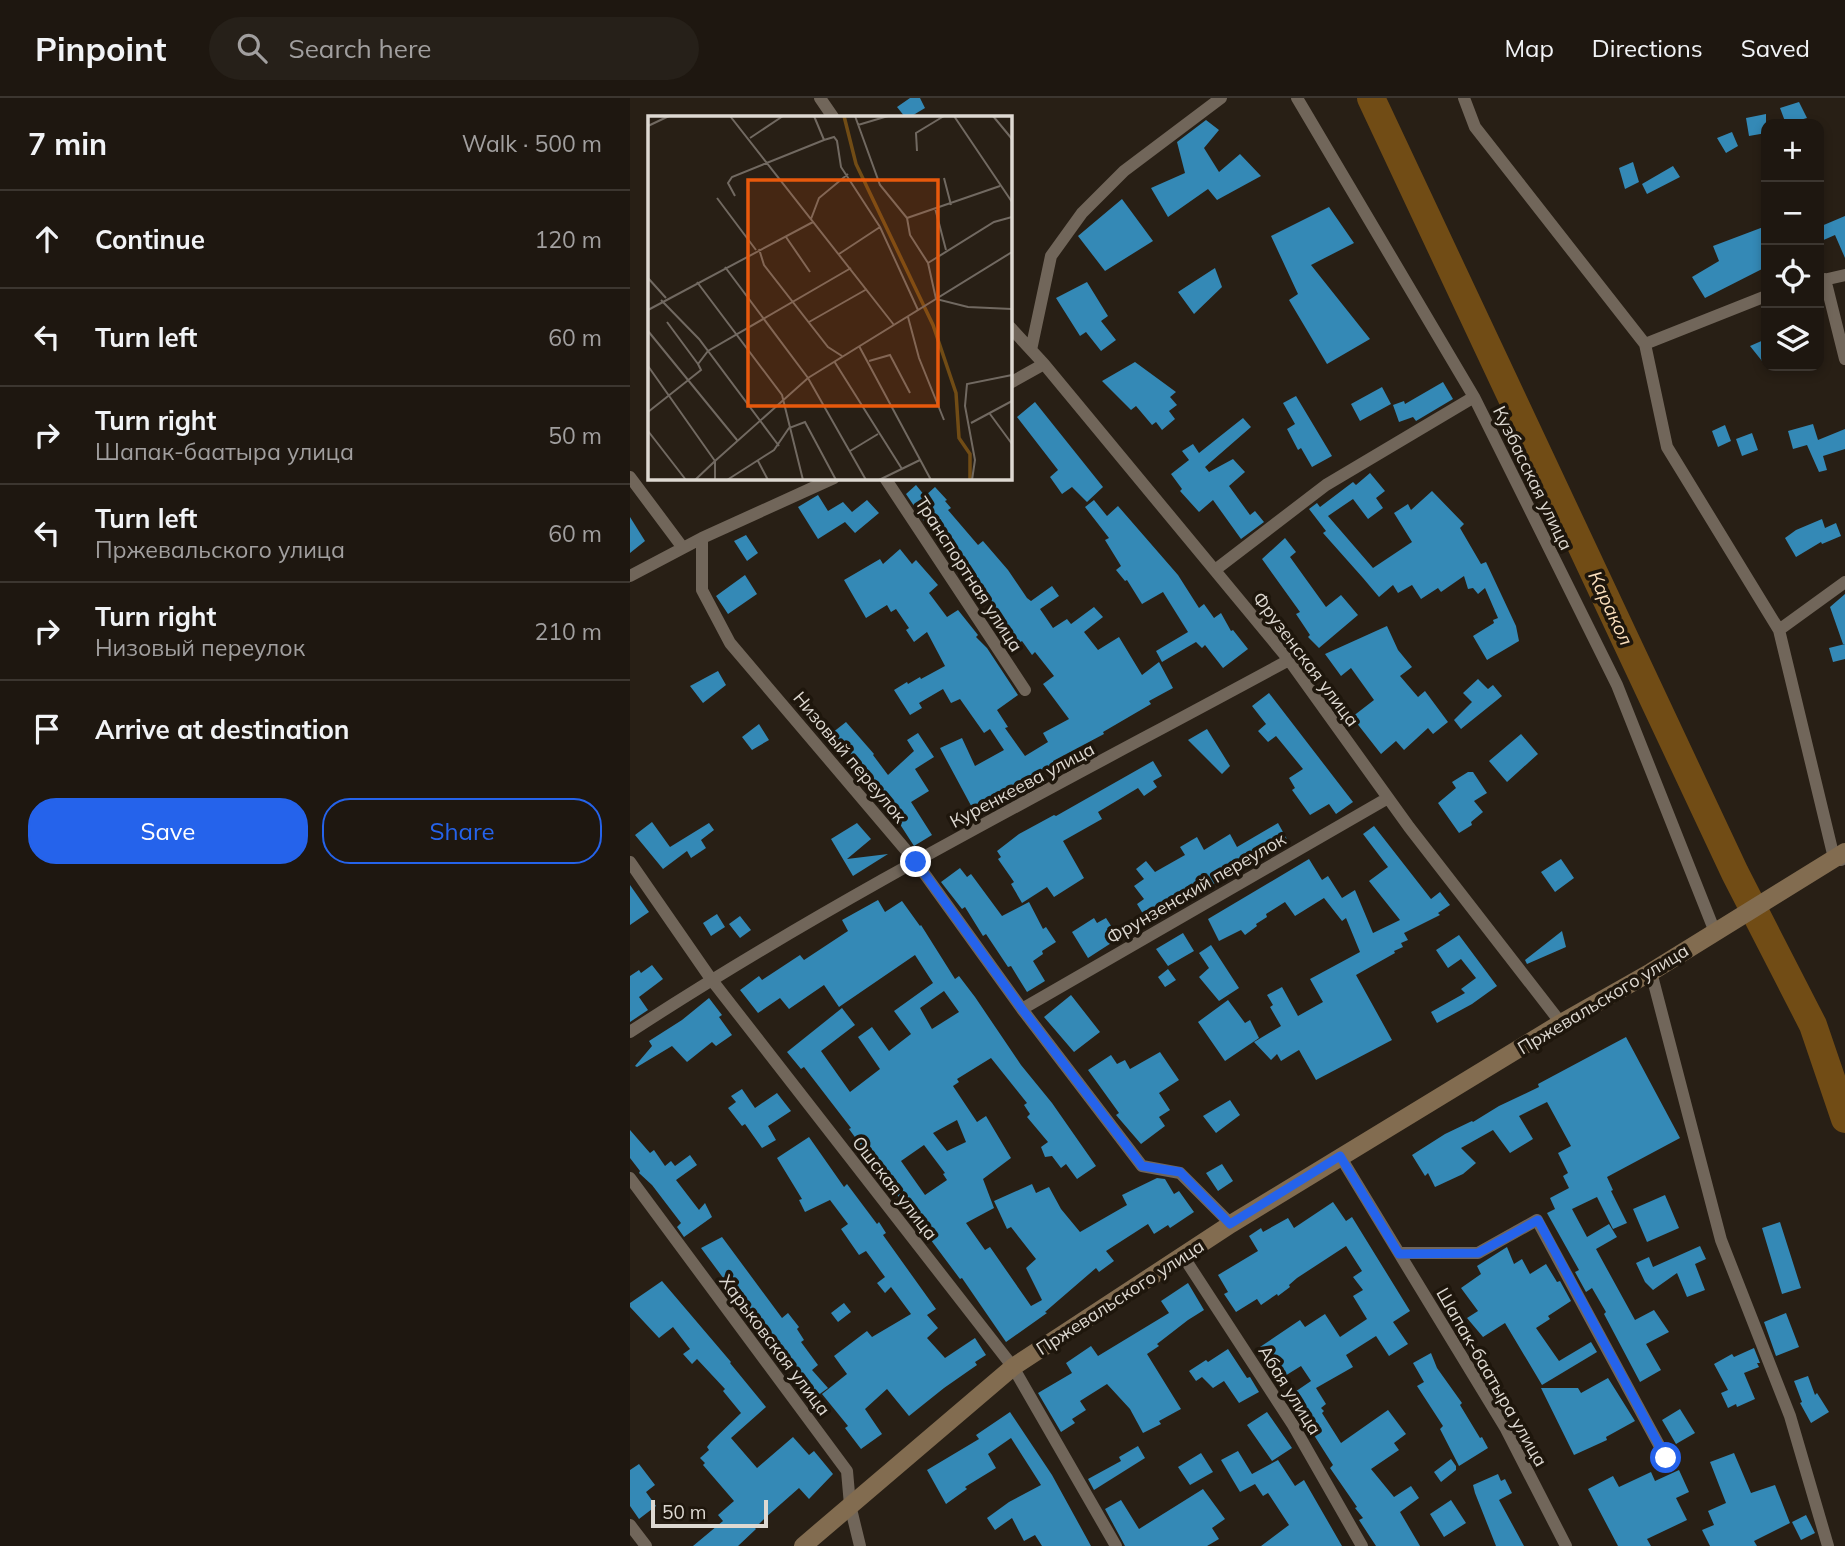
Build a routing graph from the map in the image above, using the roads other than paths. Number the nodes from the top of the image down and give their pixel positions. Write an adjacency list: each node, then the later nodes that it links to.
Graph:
1 (820, 98): 5 (street)
2 (1221, 98): 12 (street)
3 (1297, 98): 16 (street, Кузбасская улица)
4 (1464, 98): 11 (street)
5 (832, 116)
6 (1845, 275): 7 (street)
7 (1824, 280)
8 (1824, 287): 13 (street)
9 (1761, 298): 11 (street)
10 (1012, 329): 12 (street, Фрузенская улица)
11 (1645, 344): 25 (street)
12 (1031, 350): 14 (street, Фрузенская улица)
13 (1845, 359)
14 (1044, 364): 15 (street); 22 (street, Фрузенская улица)
15 (1012, 382)
16 (1474, 397): 22 (street); 32 (street, Кузбасская улица)
17 (630, 477): 21 (street)
18 (830, 480): 20 (street)
19 (886, 480): 27 (street, Транспортная улица)
20 (702, 538): 21 (street); 31 (street, Низовый переулок)
21 (683, 548): 23 (street)
22 (1215, 570): 26 (street, Фрузенская улица)
23 (630, 576)
24 (1845, 582): 25 (street)
25 (1779, 631): 29 (street)
26 (1289, 660): 28 (street, Фрузенская улица); 31 (street, Куренкеева улица)
27 (1025, 690)
28 (1388, 798): 35 (street, Фрунзенский переулок); 36 (street, Фрузенская улица)
29 (1842, 857): 32 (main road, Пржевальского улица)
30 (630, 862): 34 (street, Ошская улица)
31 (916, 862): 34 (street, Куренкеева улица); 35 (street, Низовый переулок)
32 (1715, 932): 33 (main road, Пржевальского улица)
33 (1651, 972): 36 (main road, Пржевальского улица); 53 (street)
34 (711, 979): 37 (street, Куренкеева улица); 43 (street, Ошская улица)
35 (1022, 1009): 40 (street, Низовый переулок)
36 (1561, 1023): 38 (main road, Пржевальского улица)
37 (630, 1032)
38 (1340, 1156): 40 (main road, Пржевальского улица); 41 (street, Шапак-баатыра улица)
39 (630, 1178): 45 (street, Харьковская улица)
40 (1230, 1224): 42 (main road, Пржевальского улица)
41 (1399, 1254): 44 (street); 52 (street, Шапак-баатыра улица)
42 (1183, 1256): 43 (main road, Пржевальского улица); 51 (street, Абая улица)
43 (1013, 1367): 45 (main road, Пржевальского улица); 50 (street, Ошская улица)
44 (1666, 1458)
45 (850, 1505): 48 (main road, Пржевальского улица); 49 (street, Харьковская улица)
46 (630, 1525): 47 (street)
47 (646, 1546)
48 (803, 1546)
49 (860, 1546)
50 (1116, 1546)
51 (1362, 1546)
52 (1566, 1546)
53 (1828, 1546)

